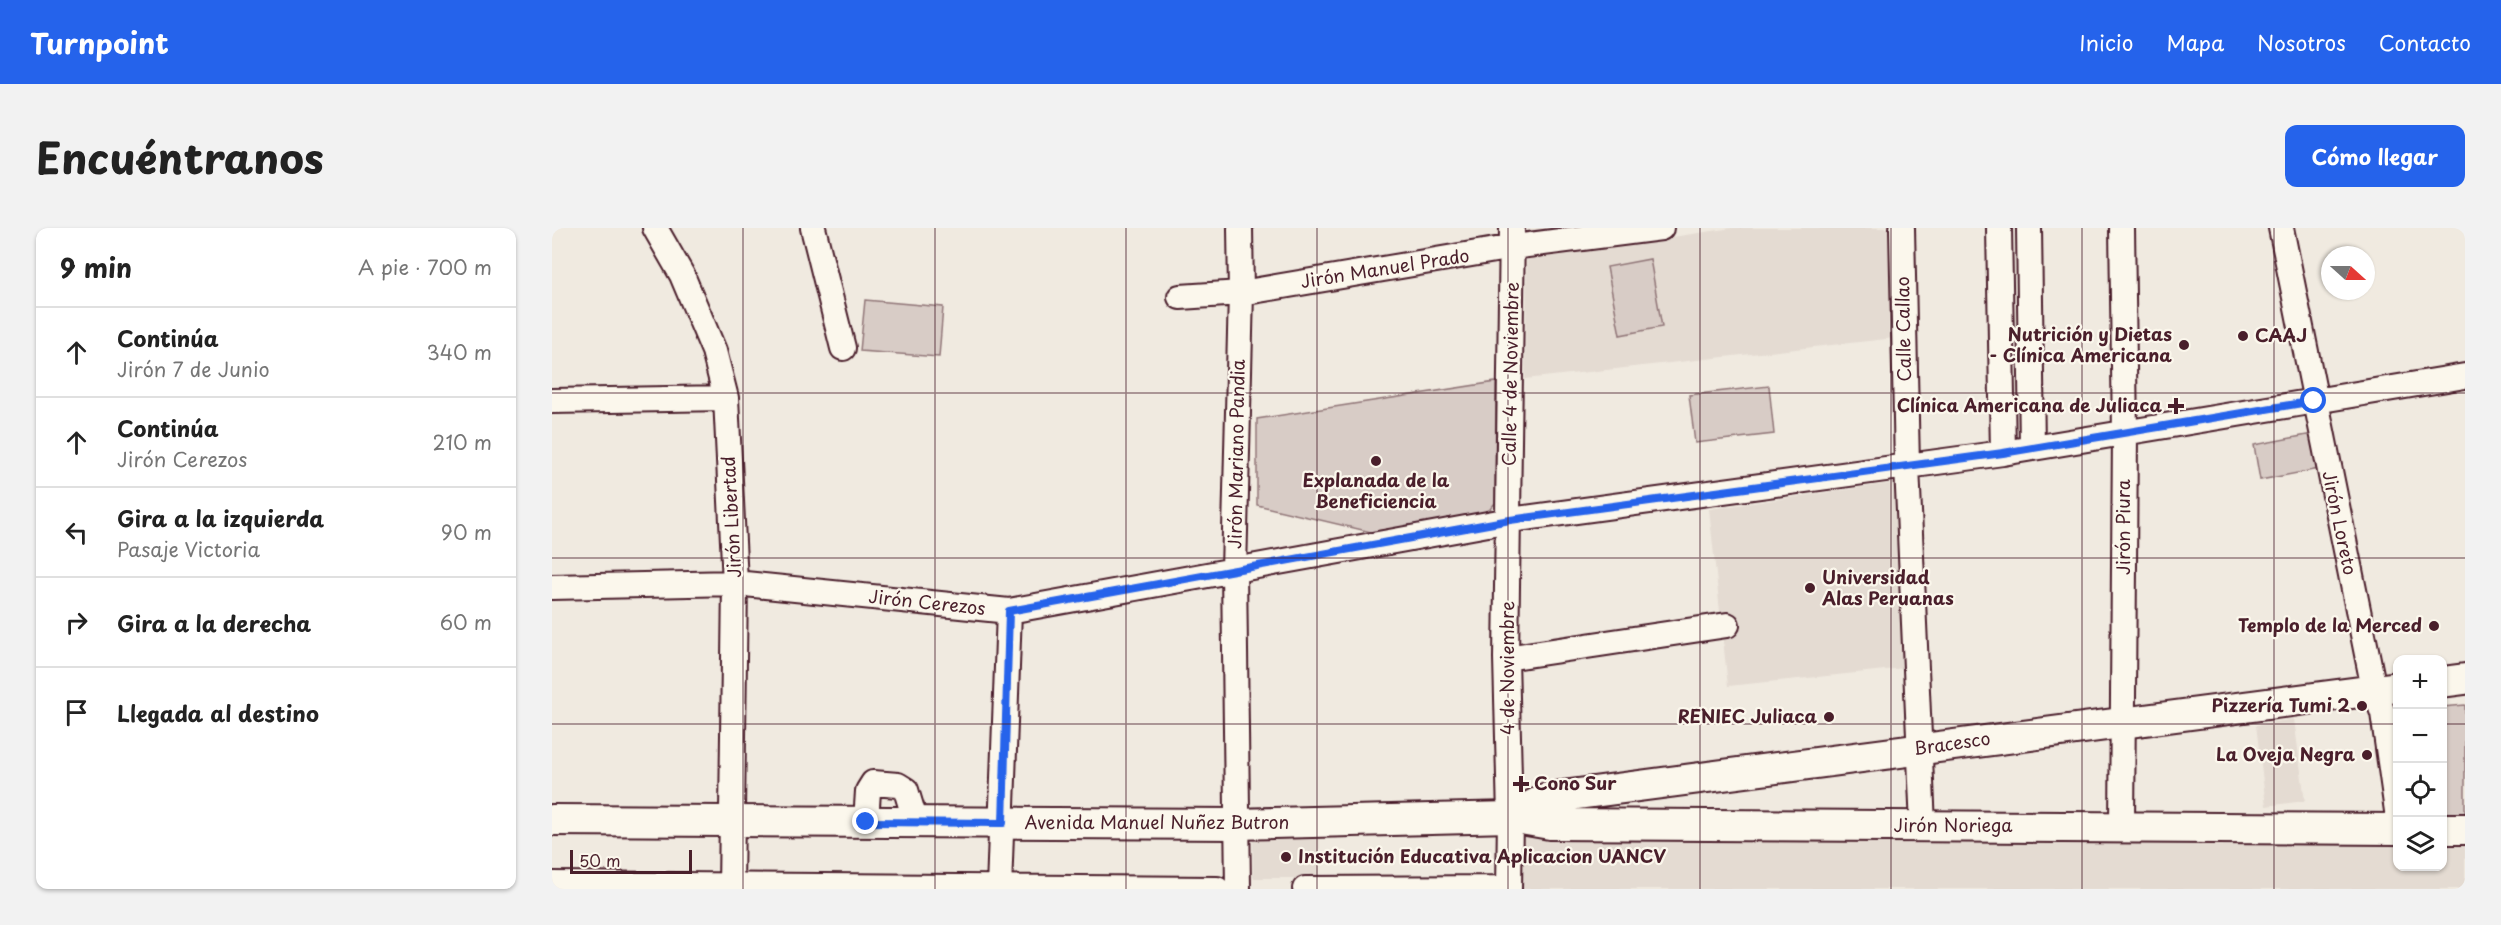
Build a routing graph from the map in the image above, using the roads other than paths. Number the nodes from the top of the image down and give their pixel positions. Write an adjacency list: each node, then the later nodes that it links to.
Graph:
1 (655, 228): 15 (street, Jirón Libertad)
2 (813, 228): 13 (street)
3 (1240, 228): 11 (street, Jirón Mariano Pandia)
4 (1661, 228): 10 (street, Jirón Manuel Prado)
5 (1902, 228): 21 (street, Calle Callao)
6 (1999, 228): 20 (street)
7 (2029, 228): 19 (street)
8 (2122, 228): 18 (street, Jirón Piura)
9 (2281, 228): 17 (street, Jirón Loreto)
10 (1512, 238): 11 (street, Jirón Manuel Prado); 22 (street, Calle 4 de Noviembre)
11 (1242, 293): 12 (street, Jirón Manuel Prado); 23 (street, Jirón Mariano Pandia)
12 (1180, 297)
13 (843, 348)
14 (2465, 376): 17 (street, Jirón Cerezos)
15 (726, 398): 16 (street); 24 (street, Jirón Libertad)
16 (552, 401)
17 (2314, 401): 18 (street, Jirón Cerezos); 31 (street, Jirón Loreto)
18 (2125, 434): 19 (street, Jirón Cerezos); 32 (street, Jirón Piura)
19 (2032, 448): 20 (street, Jirón Cerezos)
20 (2003, 453): 21 (street, Jirón Cerezos)
21 (1907, 466): 22 (street, Jirón Cerezos); 33 (street, Calle Callao)
22 (1510, 520): 23 (street, Jirón Cerezos); 28 (street, 4 de Noviembre)
23 (1234, 570): 26 (street, Jirón Cerezos); 39 (street, Jirón Mariano Pandia)
24 (735, 583): 25 (street, Jirón Cerezos); 26 (street, Jirón Cerezos); 37 (street, Jirón Libertad)
25 (552, 587)
26 (1009, 611): 38 (street)
27 (1727, 625): 28 (street)
28 (1506, 658): 34 (street, 4 de Noviembre)
29 (2465, 679): 30 (main road)
30 (2447, 681)
31 (2386, 688): 32 (main road, Bracesco); 35 (street, Jirón Loreto)
32 (2123, 721): 33 (main road, Bracesco); 41 (street, Jirón Piura)
33 (1919, 748): 34 (main road, Bracesco); 40 (street, Calle Callao)
34 (1510, 817): 39 (main road, Avenida Manuel Nuñez Butron); 40 (main road, Jirón Noriega); 51 (street, 4 de Noviembre)
35 (2397, 817)
36 (552, 820): 37 (main road, Avenida Manuel Nuñez Butron)
37 (731, 821): 38 (main road, Avenida Manuel Nuñez Butron); 46 (street, Jirón Libertad)
38 (1003, 823): 39 (main road, Avenida Manuel Nuñez Butron); 47 (street)
39 (1235, 824): 49 (street, Jirón Mariano Pandia)
40 (1923, 826): 41 (main road, Jirón Noriega)
41 (2122, 827): 42 (main road, Jirón Noriega)
42 (2393, 829)
43 (2447, 829): 44 (main road)
44 (2465, 829)
45 (552, 884): 46 (street)
46 (731, 888): 47 (street)
47 (999, 888): 48 (street)
48 (1217, 889)
49 (1238, 889)
50 (1305, 889): 51 (street)
51 (1509, 889)

